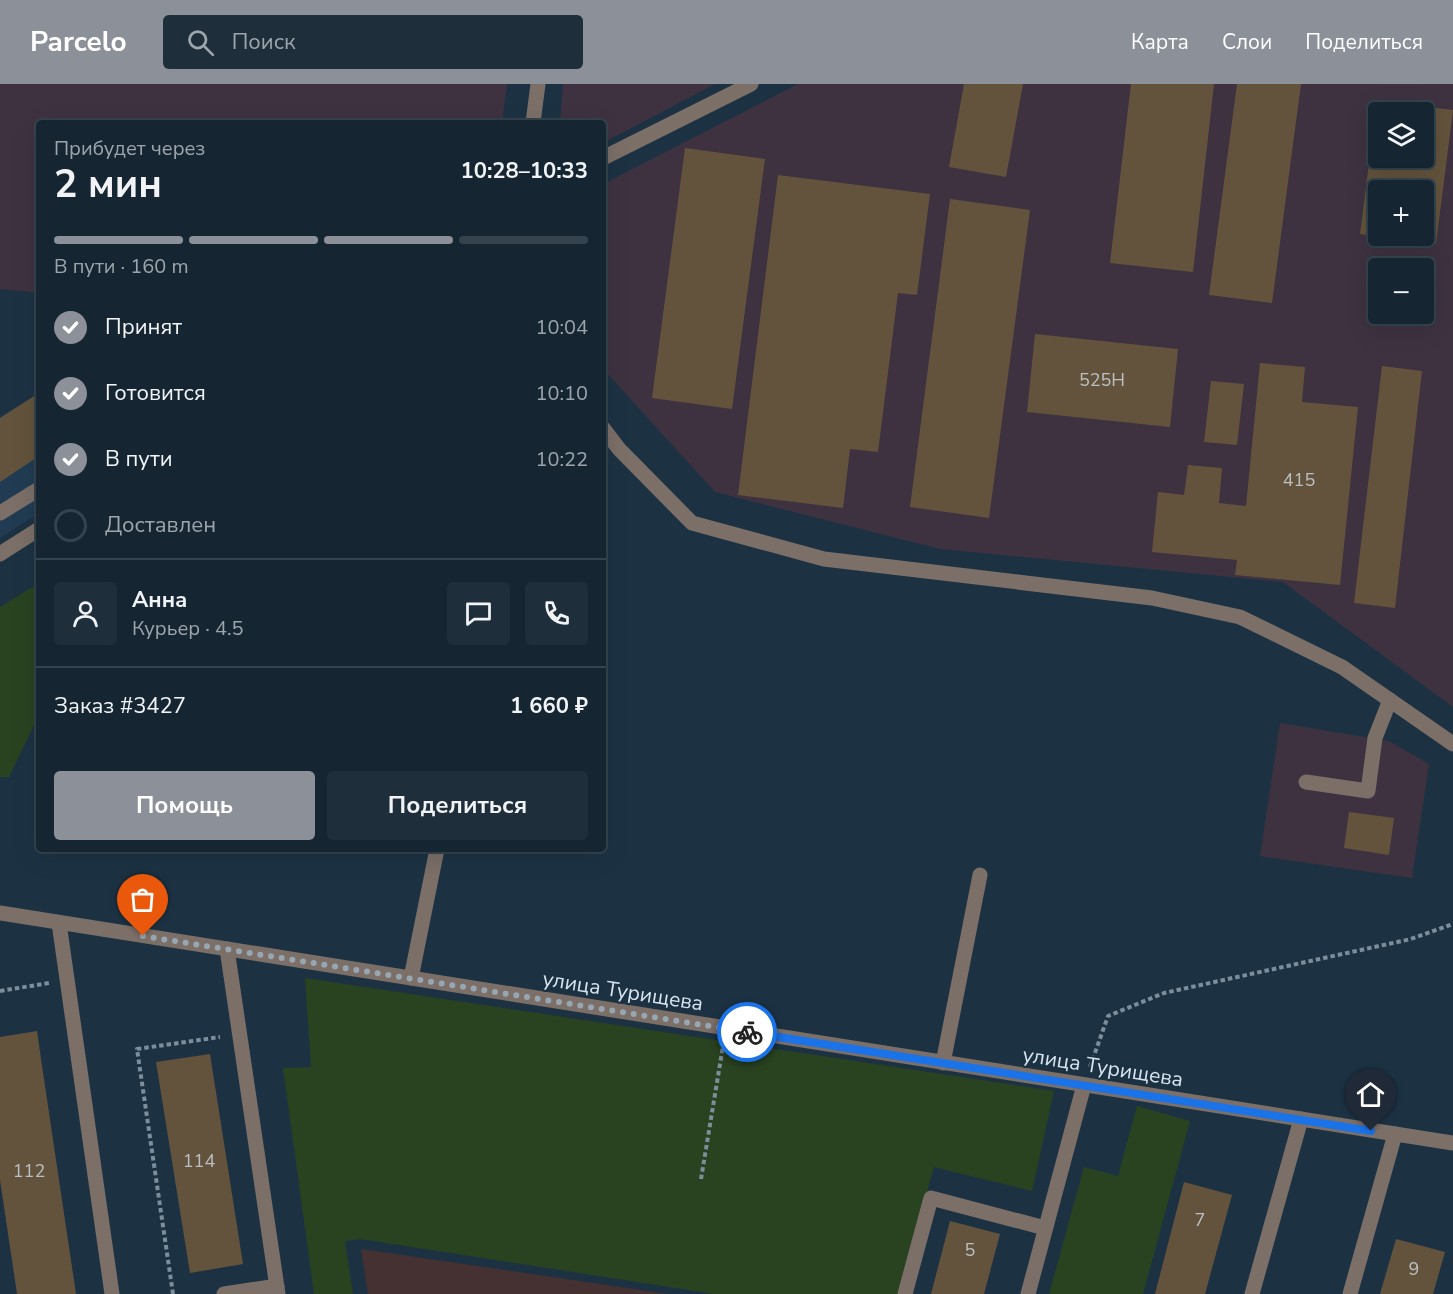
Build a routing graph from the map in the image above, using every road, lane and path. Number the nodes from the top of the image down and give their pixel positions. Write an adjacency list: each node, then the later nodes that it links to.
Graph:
1 (538, 84): 3 (street)
2 (751, 84): 4 (street)
3 (533, 120)
4 (606, 156)
5 (606, 432): 10 (street)
6 (36, 491): 7 (street)
7 (0, 513)
8 (36, 531): 9 (street)
9 (0, 554)
10 (1390, 700): 11 (street); 12 (street)
11 (1453, 744)
12 (1306, 782)
13 (436, 852): 19 (street)
14 (980, 875): 24 (street)
15 (0, 913): 16 (street, улица Турищева)
16 (58, 923): 18 (street, улица Турищева); 20 (street)
17 (1453, 924): 25 (path)
18 (227, 949): 19 (street, улица Турищева); 23 (street)
19 (411, 978): 22 (street, улица Турищева)
20 (65, 981): 21 (path); 32 (street)
21 (0, 991)
22 (726, 1028): 24 (street, улица Турищева); 29 (path)
23 (239, 1034): 31 (street); 33 (path)
24 (943, 1063): 25 (street, улица Турищева)
25 (1084, 1085): 26 (street, улица Турищева); 30 (street)
26 (1301, 1119): 27 (street, улица Турищева); 37 (street)
27 (1395, 1134): 28 (street, улица Турищева); 38 (street)
28 (1453, 1143)
29 (701, 1179)
30 (1045, 1228): 35 (street); 36 (street)
31 (277, 1290): 34 (street)
32 (112, 1294)
33 (173, 1294)
34 (224, 1294)
35 (905, 1294)
36 (1028, 1294)
37 (1252, 1294)
38 (1350, 1294)

